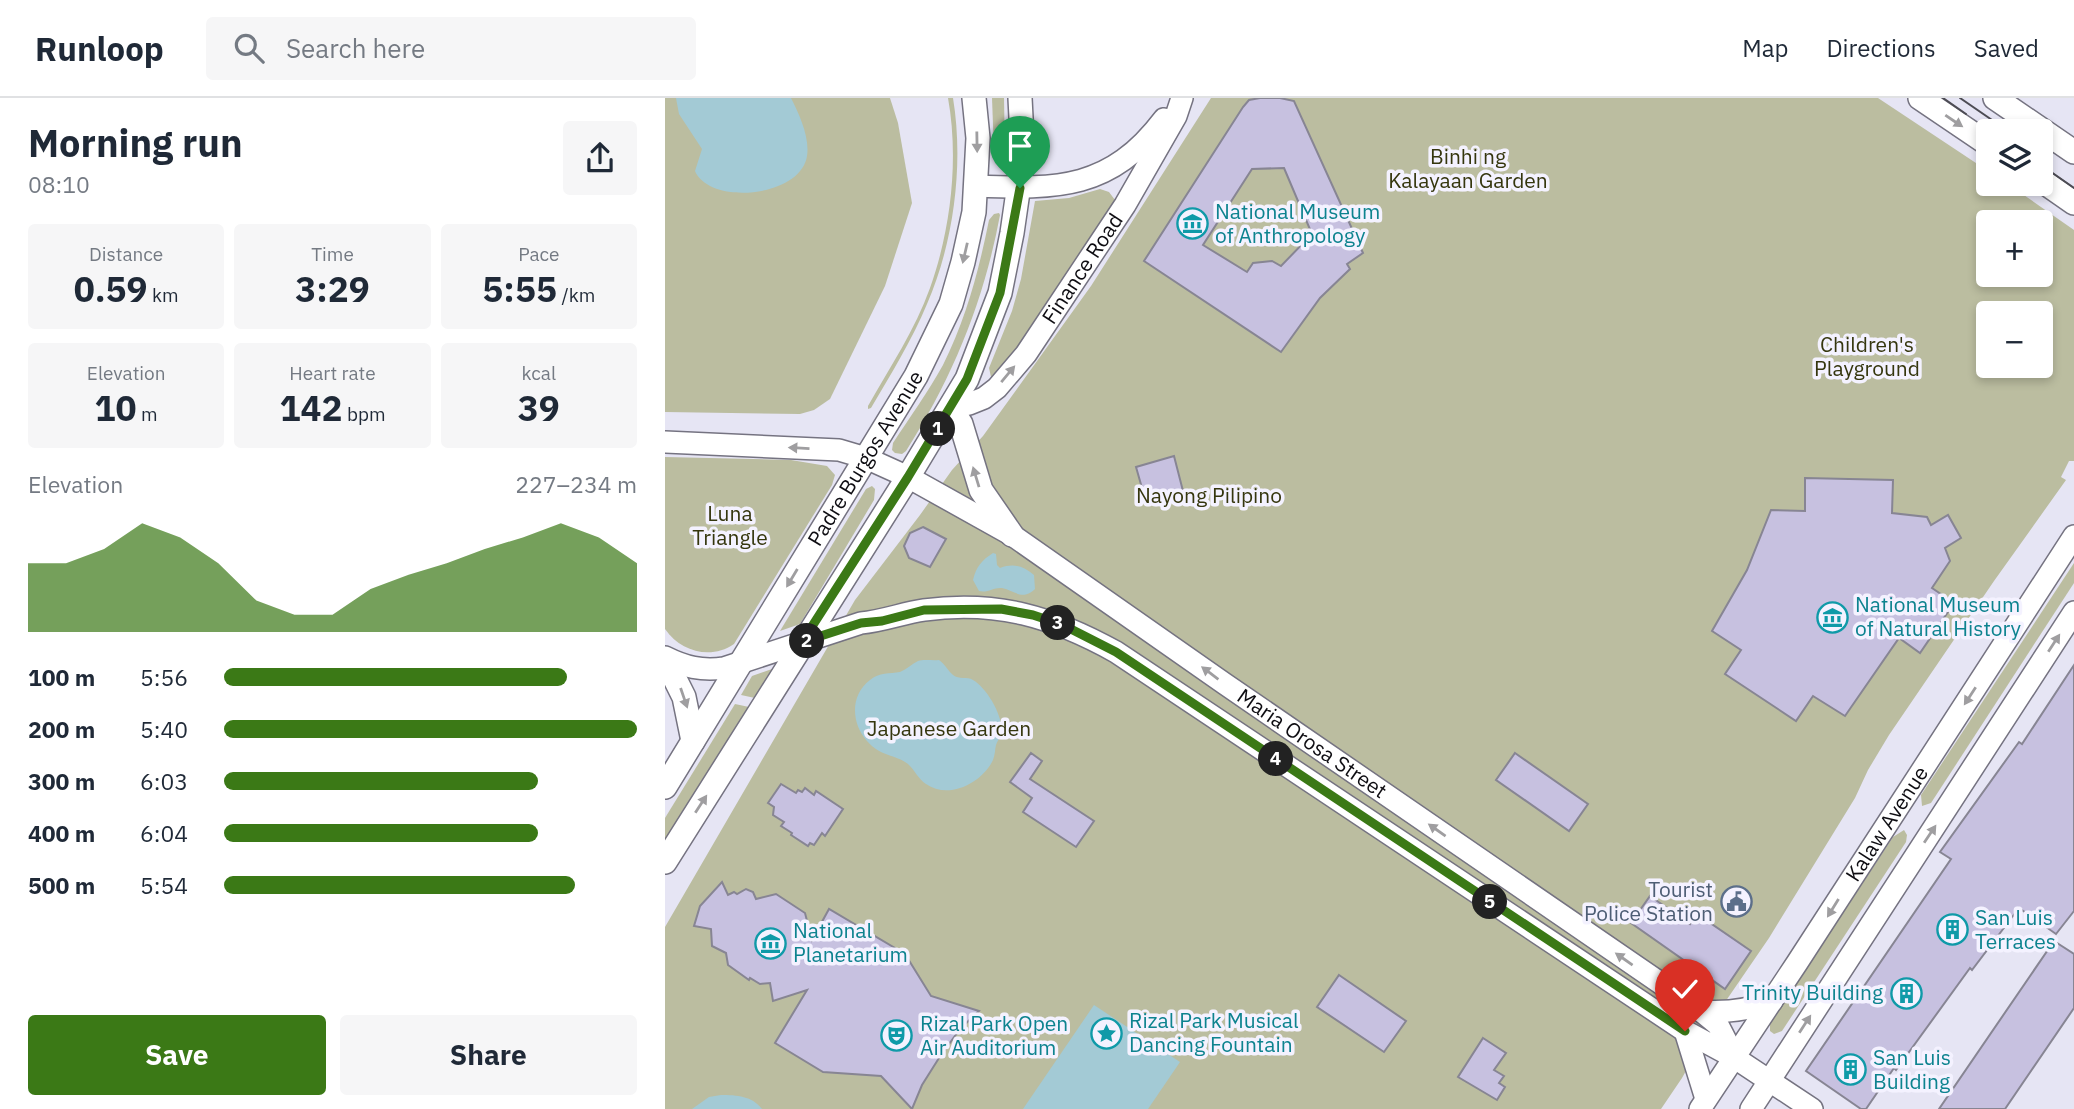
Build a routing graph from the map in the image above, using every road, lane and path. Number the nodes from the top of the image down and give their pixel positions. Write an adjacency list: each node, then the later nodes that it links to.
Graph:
1 (974, 98): 9 (main road, Padre Burgos Avenue, one-way to 9)
2 (1020, 98): 10 (main road, Padre Burgos Avenue)
3 (1182, 98): 8 (street, Finance Road); 13 (street, Finance Road)
4 (1920, 98): 6 (main road, one-way to 6)
5 (1995, 98): 7 (main road)
6 (1976, 136)
7 (2074, 152)
8 (1096, 177): 10 (street, Finance Road); 13 (street)
9 (976, 186): 10 (street, Finance Road); 16 (main road, Padre Burgos Avenue, one-way to 16)
10 (1020, 188): 14 (main road, Padre Burgos Avenue)
11 (2053, 188): 12 (main road)
12 (2074, 203)
13 (1125, 205): 14 (street, Finance Road, one-way to 13)
14 (951, 408): 17 (main road, Padre Burgos Avenue); 18 (main road, one-way to 14)
15 (665, 442): 16 (street, Maria Orosa Street, one-way to 15)
16 (866, 457): 17 (street, Maria Orosa Street); 23 (main road, Padre Burgos Avenue, one-way to 23)
17 (908, 477): 18 (street, Maria Orosa Street); 21 (main road, Padre Burgos Avenue)
18 (1011, 534): 28 (street, Maria Orosa Street, one-way to 18)
19 (2074, 536): 27 (street, Kalaw Avenue, one-way to 27)
20 (2074, 612): 31 (street, Kalaw Avenue, one-way to 20)
21 (802, 642): 23 (street, Maria Orosa Street); 26 (main road, Padre Burgos Avenue, one-way to 21); 29 (street, Maria Orosa Street)
22 (665, 658): 23 (street, Maria Orosa Street); 24 (main road, one-way to 24)
23 (740, 663): 24 (main road, Padre Burgos Avenue)
24 (693, 741): 25 (main road, Padre Burgos Avenue)
25 (665, 787)
26 (665, 862)
27 (1772, 1001): 28 (street); 30 (street, Kalaw Avenue)
28 (1702, 1011): 30 (street, Maria Orosa Street)
29 (1685, 1031): 30 (street, Maria Orosa Street); 32 (street)
30 (1735, 1058): 31 (street, Maria Orosa Street); 32 (street, Kalaw Avenue)
31 (1768, 1081): 33 (street, Kalaw Avenue); 34 (street, Maria Orosa Street)
32 (1703, 1104)
33 (1751, 1109)
34 (1812, 1109)

